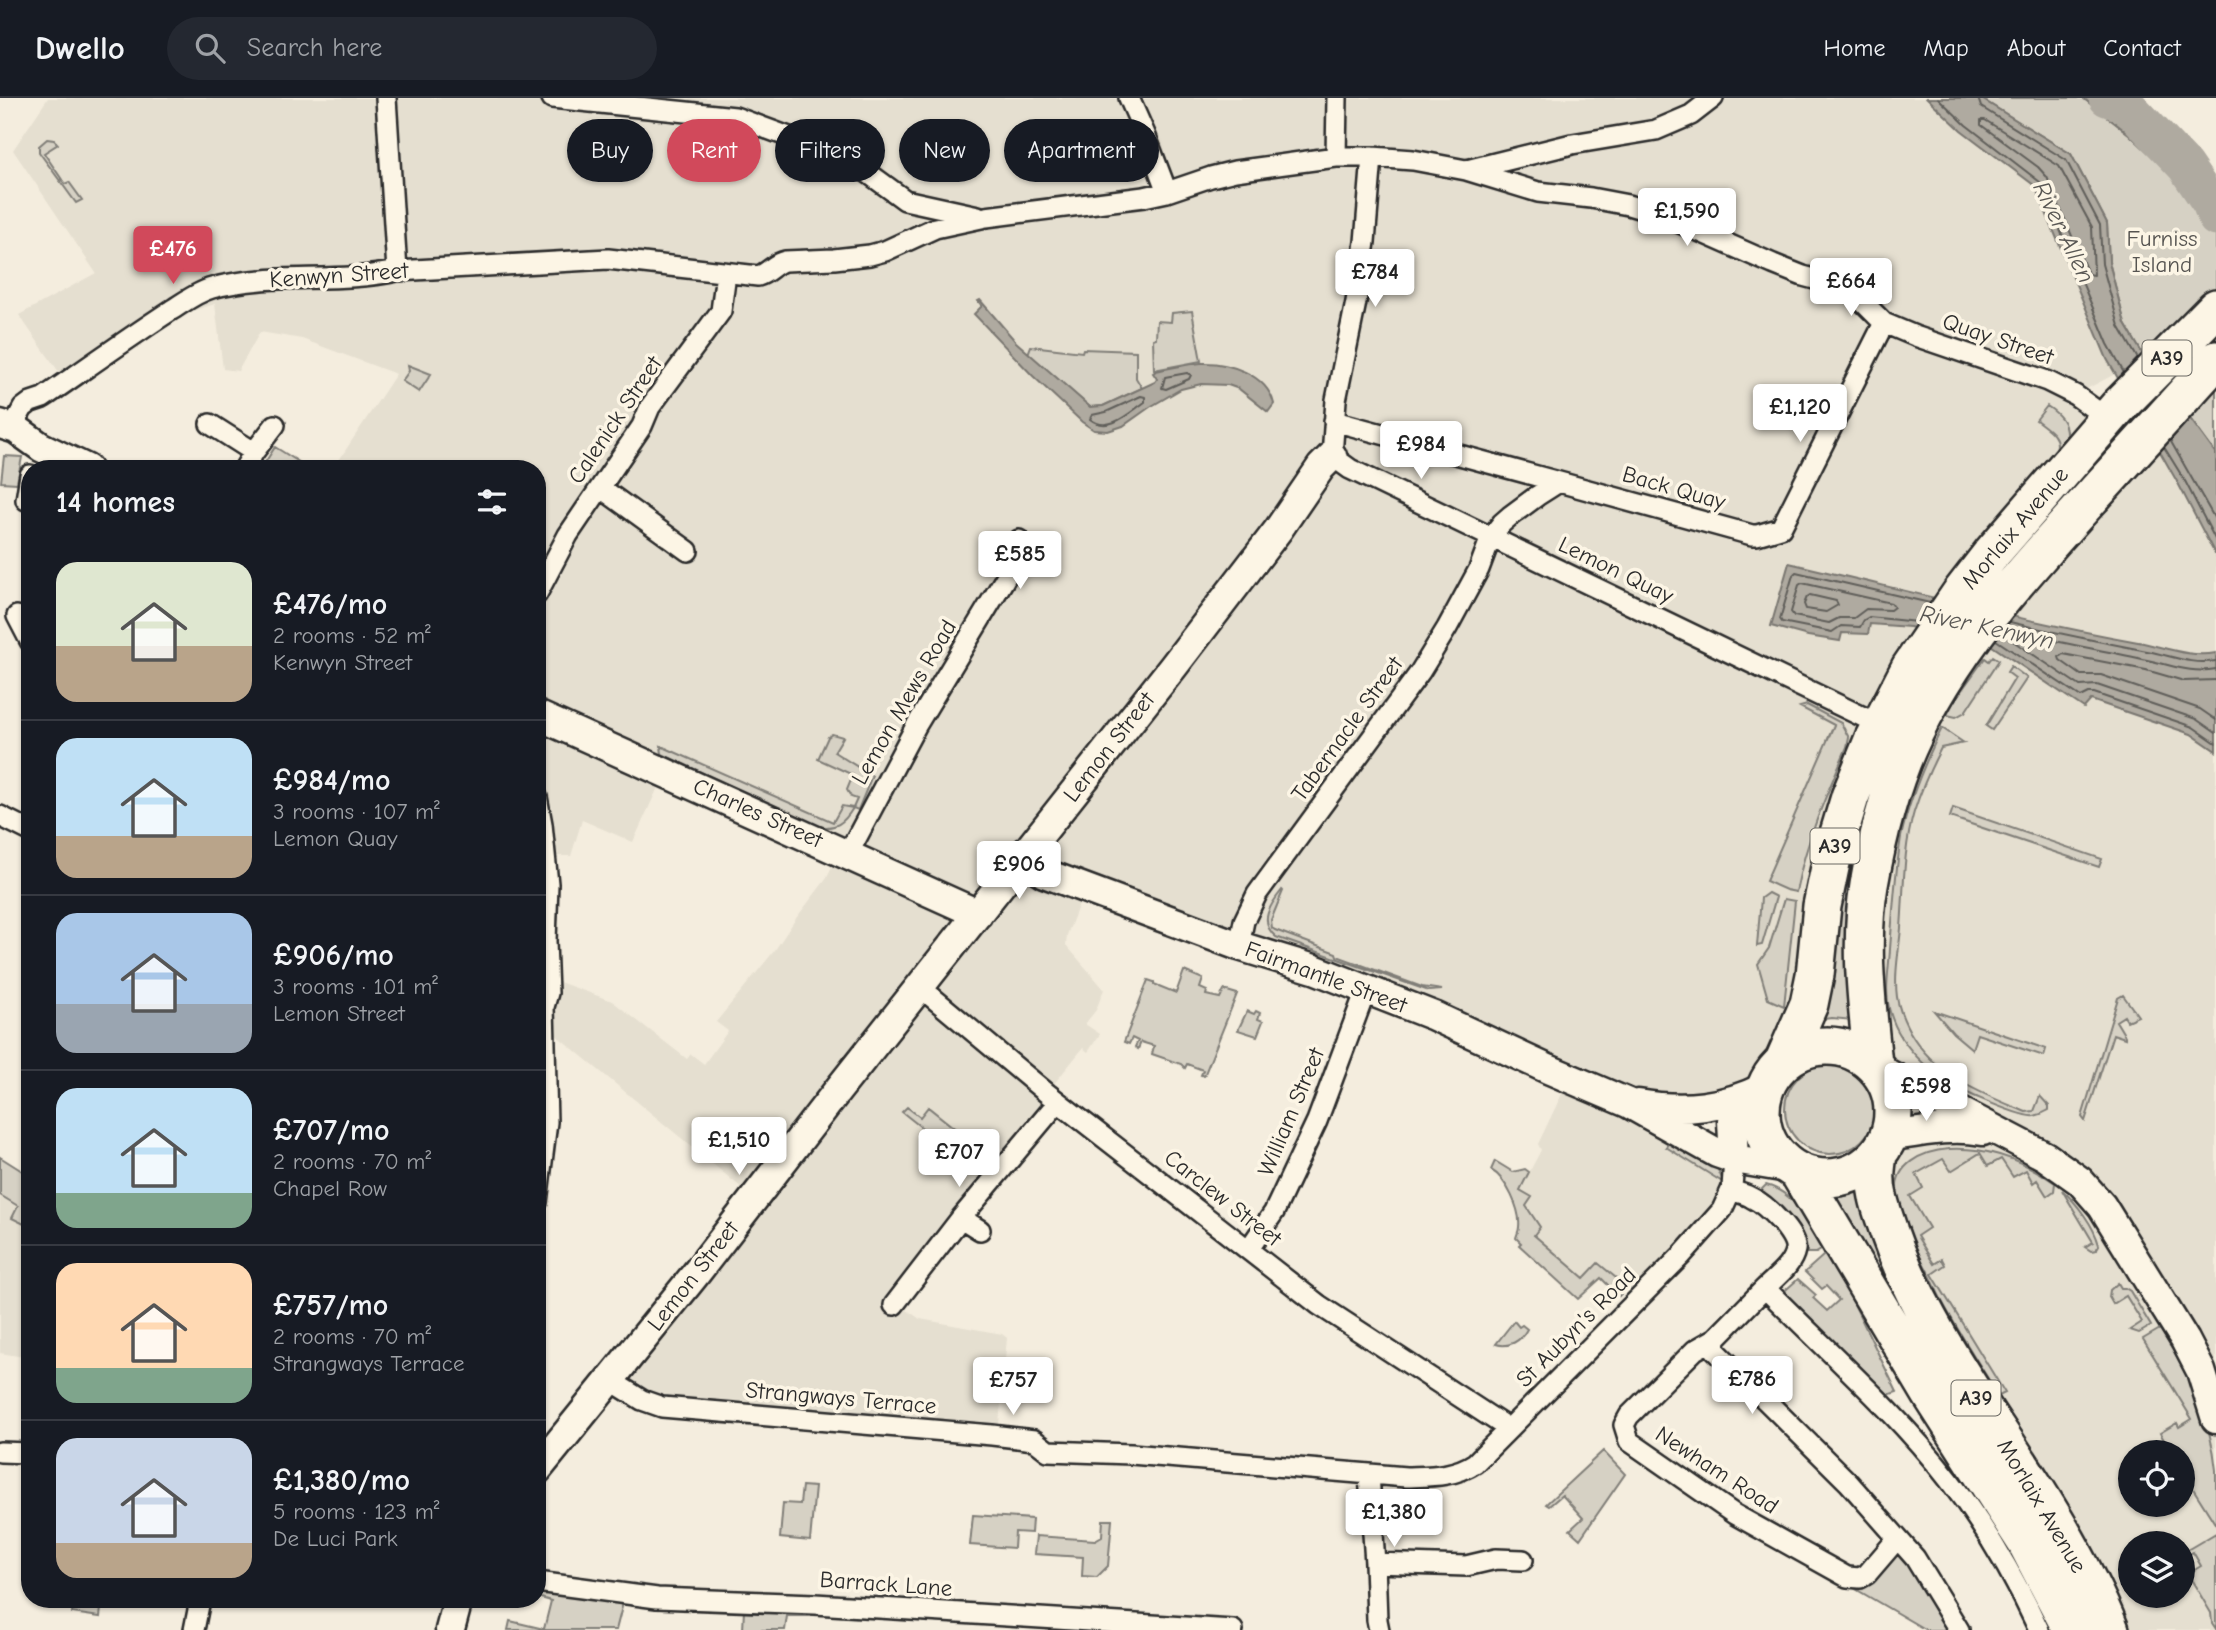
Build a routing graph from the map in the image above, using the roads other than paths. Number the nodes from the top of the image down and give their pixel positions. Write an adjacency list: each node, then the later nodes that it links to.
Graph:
1 (386, 98): 13 (street)
2 (552, 98): 10 (street)
3 (1129, 98): 9 (street)
4 (1337, 98): 6 (street)
5 (1713, 98): 8 (street)
6 (1336, 157): 7 (street, Quay Street); 9 (street, Quay Street)
7 (1372, 157): 8 (street, Quay Street); 19 (street)
8 (1466, 170): 16 (street, Quay Street)
9 (1167, 192): 11 (street, Quay Street)
10 (905, 200): 11 (street); 12 (street)
11 (986, 217): 12 (street, Kenwyn Street)
12 (909, 239): 14 (street, Kenwyn Street)
13 (397, 271): 14 (street, Kenwyn Street); 22 (street, Kenwyn Street)
14 (726, 273): 28 (street, Calenick Street)
15 (2216, 308): 18 (highway, Morlaix Avenue / A39)
16 (1884, 323): 18 (street, Quay Street); 27 (street, Back Quay)
17 (2216, 360): 49 (highway, Morlaix Avenue / A39)
18 (2113, 413): 36 (highway, Morlaix Avenue / A39)
19 (1334, 421): 23 (street); 27 (street, Back Quay)
20 (209, 424): 25 (street)
21 (275, 425): 26 (street)
22 (6, 426): 24 (street)
23 (1332, 456): 29 (street, Lemon Quay); 40 (street, Lemon Street)
24 (36, 458)
25 (248, 460)
26 (250, 460)
27 (1559, 482): 29 (street)
28 (601, 488): 31 (street); 32 (street, Calenick Street)
29 (1491, 537): 36 (street, Lemon Quay); 45 (street, Tabernacle Street)
30 (1019, 540): 39 (street, Lemon Mews Road)
31 (688, 551)
32 (546, 577)
33 (17, 616): 34 (street)
34 (21, 624)
35 (546, 719): 39 (street, Charles Street)
36 (1880, 725): 50 (highway, Morlaix Avenue / A39)
37 (0, 816): 38 (street)
38 (21, 826)
39 (848, 854): 42 (street, Charles Street)
40 (1021, 858): 42 (street, Lemon Street); 45 (street, Fairmantle Street)
41 (546, 864): 44 (street)
42 (978, 914): 46 (street, Lemon Street)
43 (546, 941): 48 (street)
44 (546, 941)
45 (1239, 946): 47 (street, Fairmantle Street)
46 (920, 987): 51 (street, Carclew Street); 66 (street, Lemon Street)
47 (1366, 990): 52 (street, Fairmantle Street); 62 (street, William Street)
48 (546, 1000)
49 (1875, 1066): 50 (highway); 55 (street); 56 (highway, A39)
50 (1762, 1083): 52 (street, Fairmantle Street); 57 (street); 58 (highway, A39)
51 (1058, 1102): 60 (street); 62 (street, Carclew Street)
52 (1628, 1103): 57 (street, Fairmantle Street)
53 (546, 1112): 54 (street)
54 (546, 1132)
55 (1999, 1134): 56 (street); 67 (street)
56 (1883, 1145): 58 (highway); 87 (highway, Morlaix Avenue / A39)
57 (1734, 1159): 58 (street, Fairmantle Street); 59 (street, St Aubyn's Road)
58 (1796, 1171): 86 (highway, Morlaix Avenue / A39)
59 (1731, 1190): 63 (street, Newham Road); 68 (street, St Aubyn's Road)
60 (961, 1218): 61 (street); 64 (street)
61 (979, 1230)
62 (1249, 1249): 68 (street, Carclew Street)
63 (1765, 1288): 65 (street, Newham Road); 85 (street)
64 (894, 1305)
65 (1716, 1338): 74 (street); 74 (street, Newham Road)
66 (610, 1380): 71 (street, Lemon Street); 72 (street, Strangways Terrace)
67 (2216, 1419)
68 (1509, 1429): 73 (street, St Aubyn's Road)
69 (0, 1452): 70 (street)
70 (21, 1453)
71 (546, 1457)
72 (1369, 1475): 73 (street, Strangways Terrace); 76 (street)
73 (1406, 1477)
74 (1897, 1539): 84 (street)
75 (1523, 1560): 76 (street)
76 (1375, 1563): 83 (street)
77 (546, 1583): 82 (street, Barrack Lane)
78 (198, 1608): 80 (street)
79 (456, 1608): 81 (street)
80 (194, 1630)
81 (450, 1630)
82 (1233, 1630)
83 (1379, 1630)
84 (1959, 1630)
85 (2039, 1630)
86 (2072, 1630)
87 (2109, 1630)

